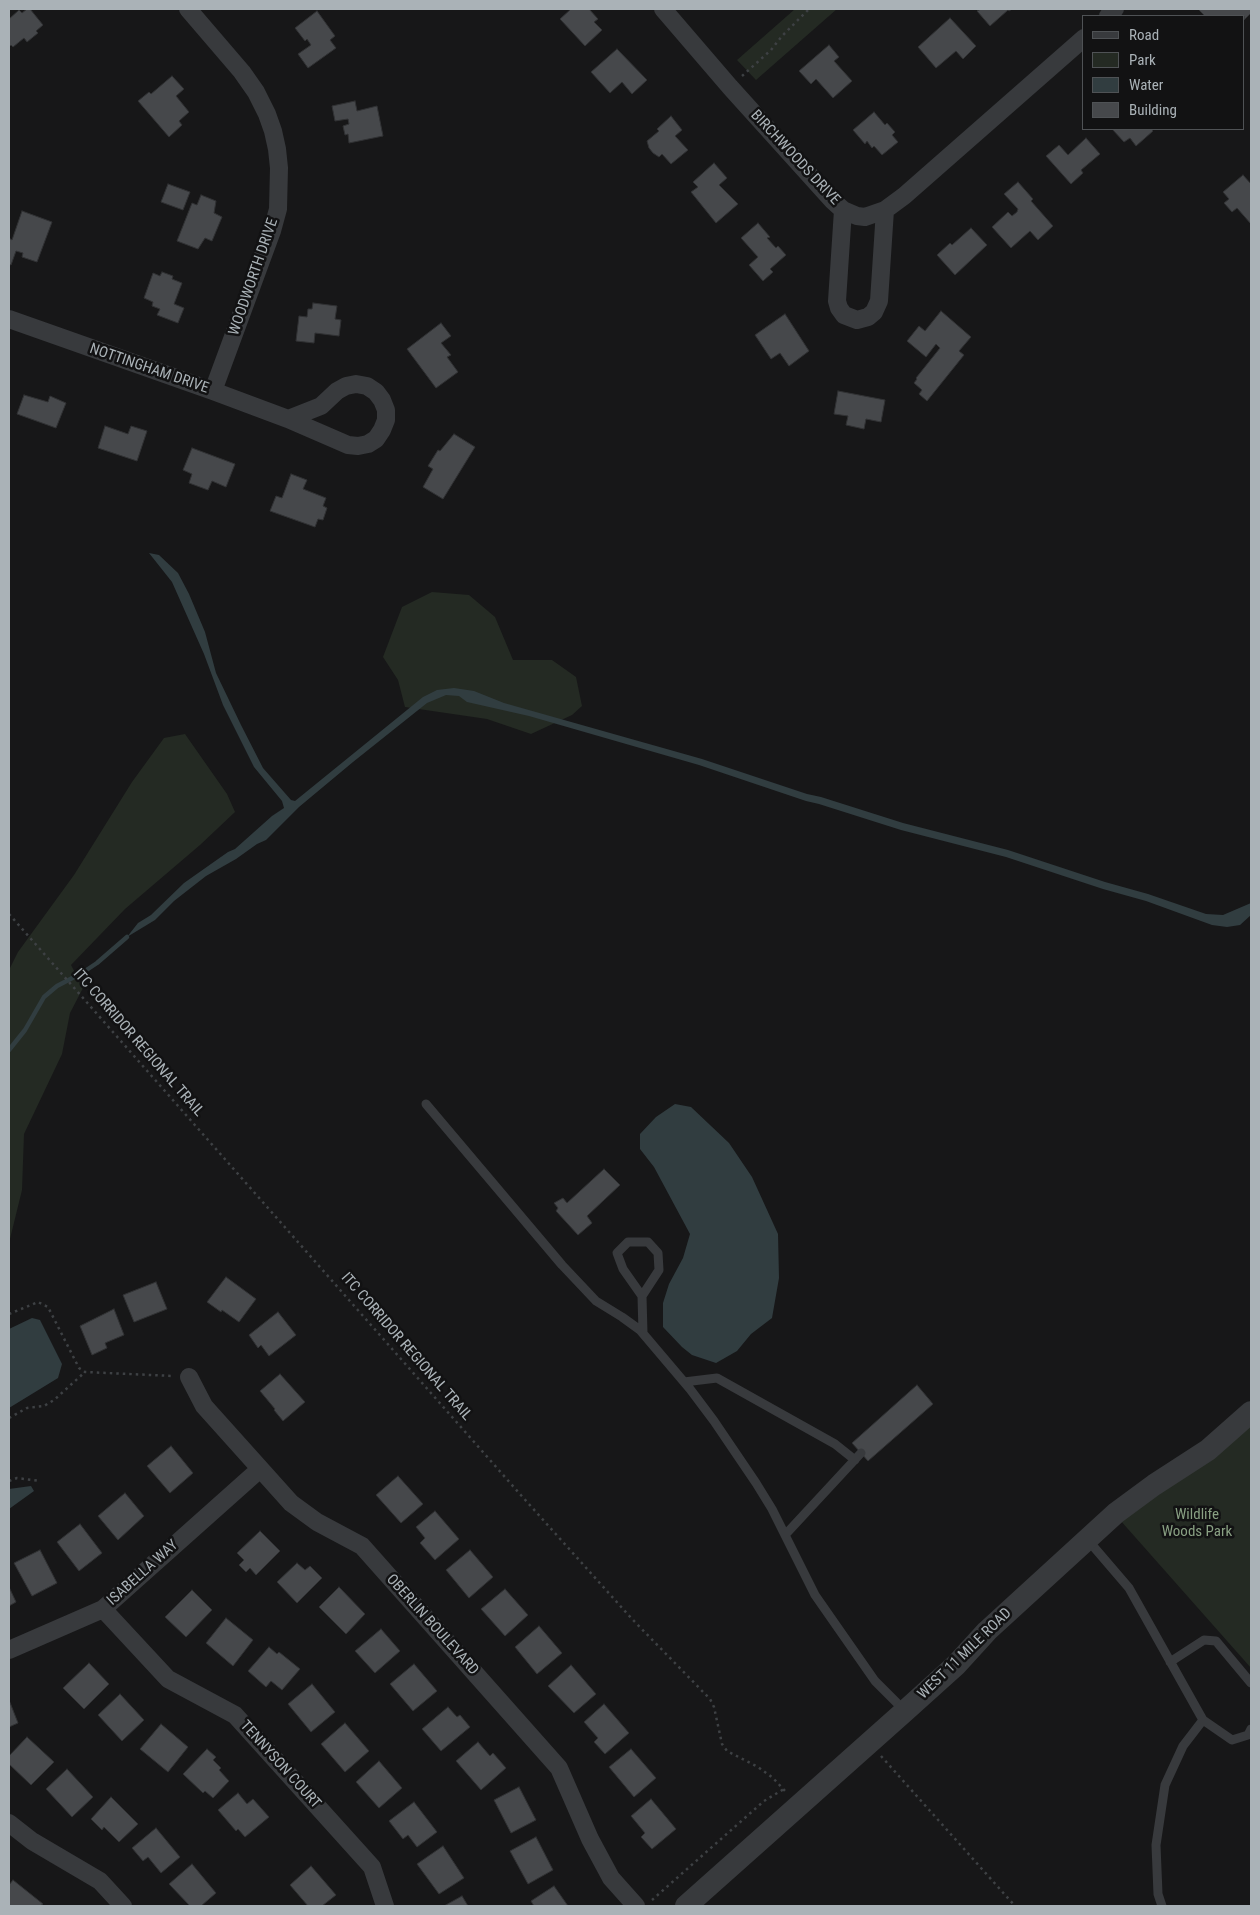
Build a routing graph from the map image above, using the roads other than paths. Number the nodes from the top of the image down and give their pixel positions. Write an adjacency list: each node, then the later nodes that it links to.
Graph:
1 (188, 9): 7 (street, WOODWORTH DRIVE)
2 (663, 9): 4 (street, BIRCHWOODS DRIVE)
3 (1082, 40): 5 (street, BIRCHWOODS DRIVE)
4 (843, 210): 5 (street, BIRCHWOODS DRIVE); 5 (street)
5 (885, 210)
6 (9, 319): 7 (street, NOTTINGHAM DRIVE)
7 (213, 391): 8 (street, NOTTINGHAM DRIVE)
8 (288, 419): 8 (street, NOTTINGHAM DRIVE)
9 (426, 1104): 11 (lane)
10 (642, 1296): 10 (lane); 11 (lane)
11 (643, 1333): 13 (lane)
12 (189, 1377): 15 (street, OBERLIN BOULEVARD)
13 (684, 1382): 16 (lane); 16 (lane)
14 (1251, 1412): 17 (street, WEST 11 MILE ROAD)
15 (260, 1469): 18 (street, ISABELLA WAY); 26 (street, OBERLIN BOULEVARD)
16 (785, 1535): 22 (lane)
17 (1086, 1539): 20 (lane); 22 (street, WEST 11 MILE ROAD)
18 (103, 1609): 19 (street, ISABELLA WAY); 28 (street, TENNYSON COURT)
19 (9, 1650)
20 (1170, 1662): 21 (lane); 23 (lane)
21 (1251, 1682)
22 (905, 1712): 29 (street, WEST 11 MILE ROAD)
23 (1203, 1720): 24 (lane); 30 (lane)
24 (1251, 1729)
25 (9, 1823): 27 (street)
26 (643, 1904)
27 (123, 1906)
28 (385, 1906)
29 (686, 1906)
30 (1162, 1906)

